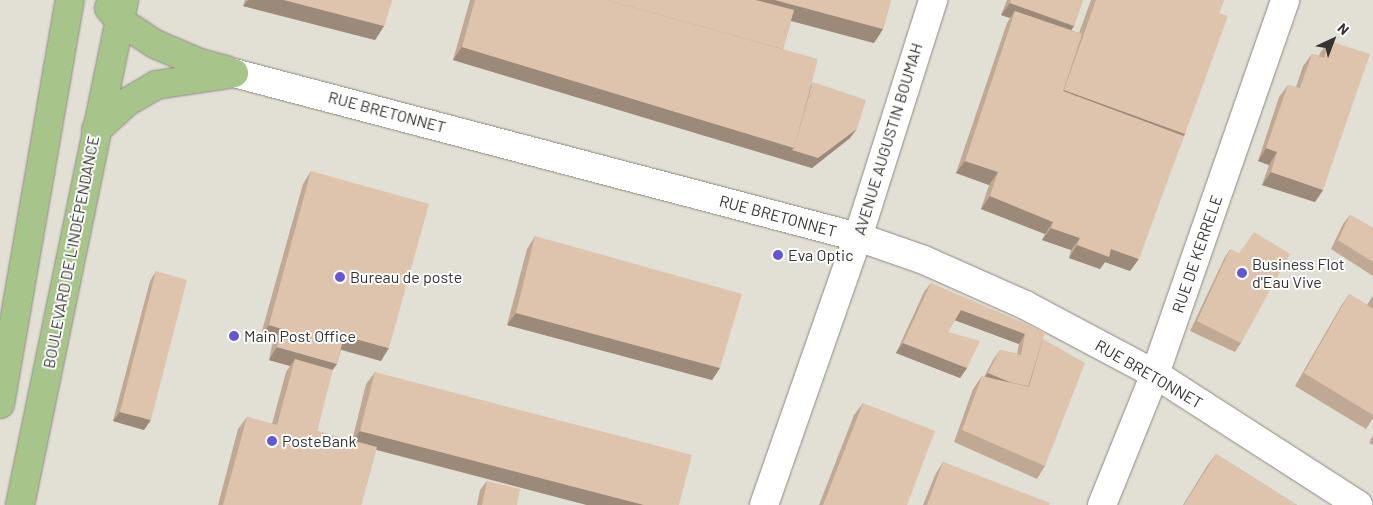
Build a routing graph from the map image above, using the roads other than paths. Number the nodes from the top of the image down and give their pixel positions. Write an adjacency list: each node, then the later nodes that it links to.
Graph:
1 (70, 0): 9 (main road)
2 (933, 0): 7 (street, AVENUE AUGUSTIN BOUMAH)
3 (1285, 0): 8 (street, RUE DE KERRELE)
4 (116, 7): 5 (main road); 6 (main road, BOULEVARD DE L'INDÉPENDANCE)
5 (234, 72): 6 (main road); 7 (street, RUE BRETONNET)
6 (96, 130): 10 (main road, BOULEVARD DE L'INDÉPENDANCE)
7 (858, 237): 8 (street, RUE BRETONNET); 11 (street, AVENUE AUGUSTIN BOUMAH)
8 (1155, 374): 12 (street, RUE DE KERRELE); 13 (street, RUE BRETONNET)
9 (0, 404)
10 (20, 505)
11 (764, 505)
12 (1102, 505)
13 (1358, 505)

